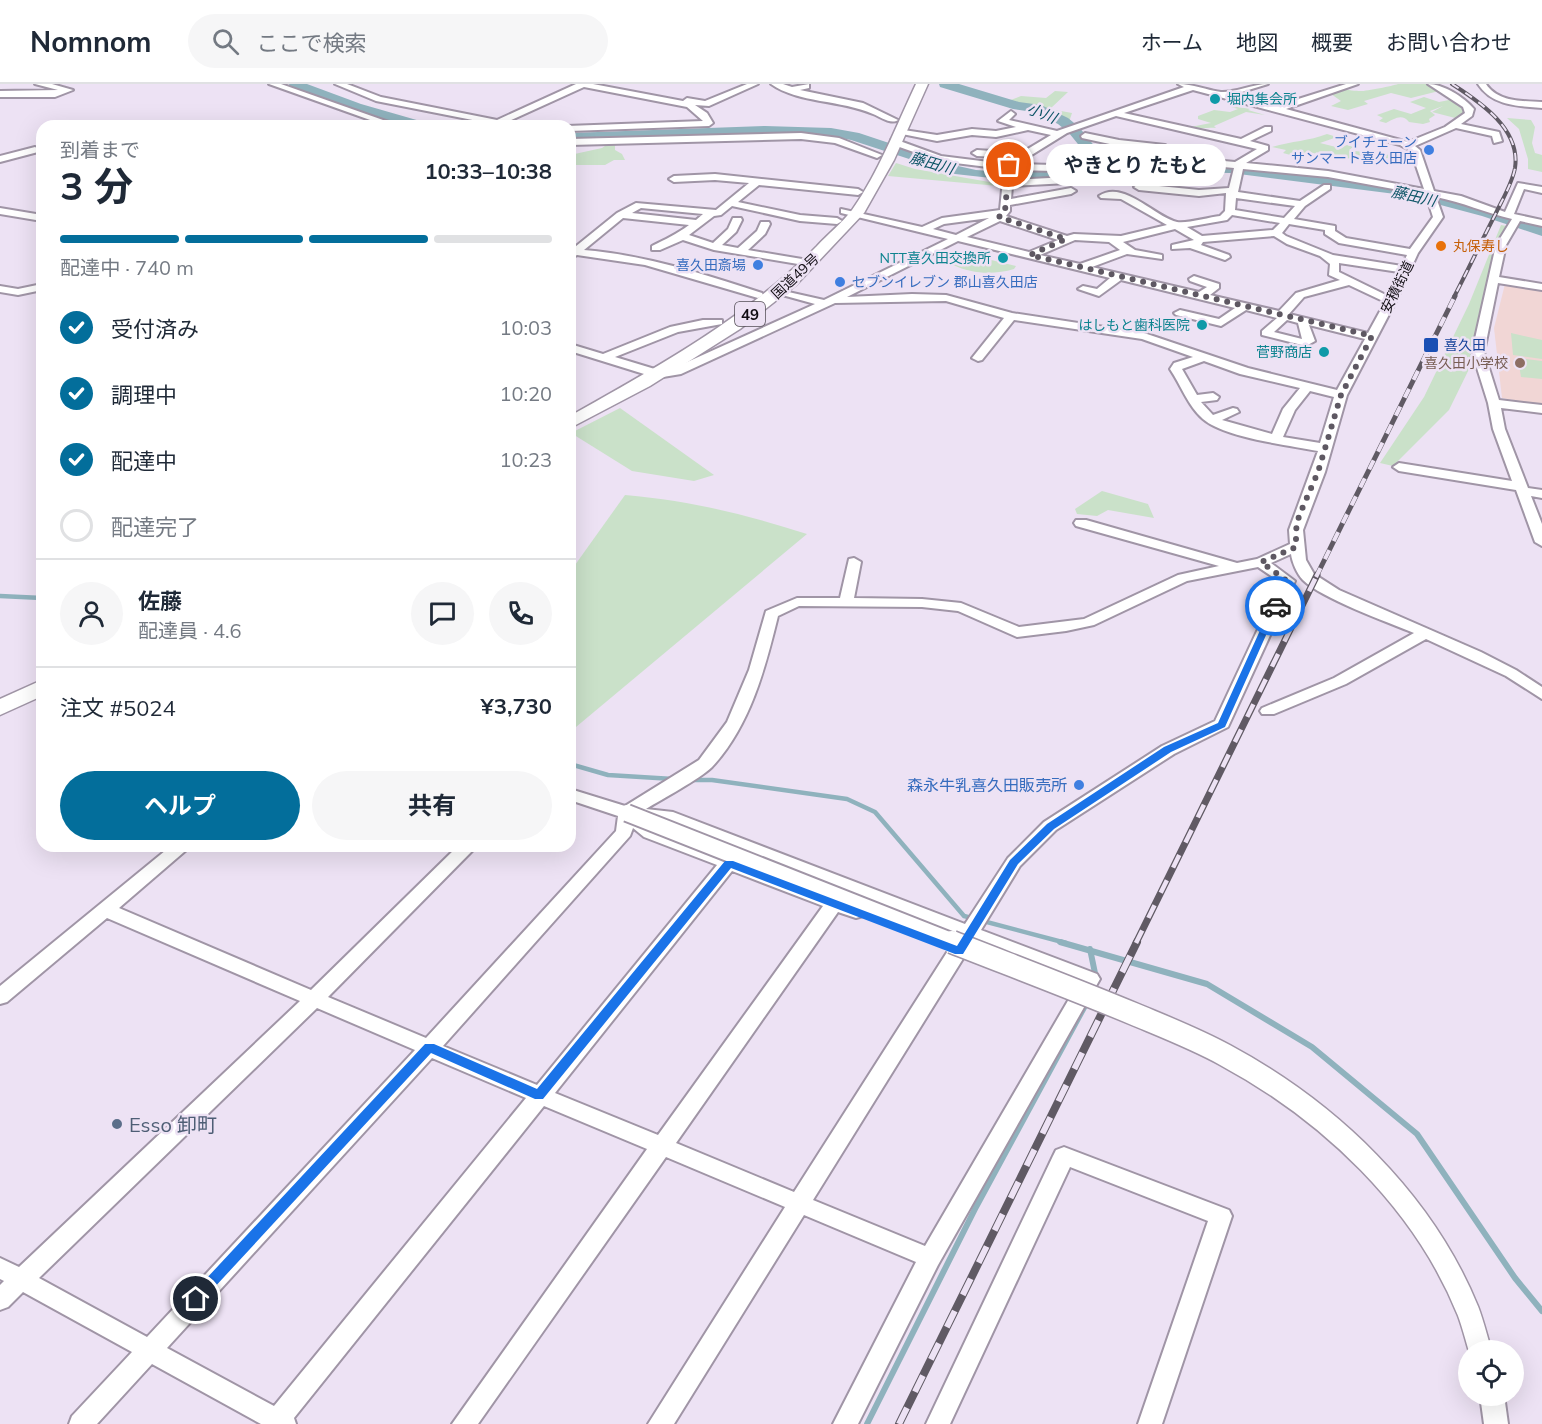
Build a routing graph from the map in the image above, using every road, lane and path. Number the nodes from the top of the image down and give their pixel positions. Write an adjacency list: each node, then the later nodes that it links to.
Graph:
1 (39, 84): 18 (street)
2 (273, 84): 26 (street)
3 (339, 84): 27 (street)
4 (582, 84): 20 (street); 28 (street)
5 (754, 84): 20 (street)
6 (775, 84): 7 (street)
7 (813, 84)
8 (912, 84): 48 (highway, 国道49号 / 49)
9 (922, 84): 48 (highway, 国道49号 / 49)
10 (1182, 84): 16 (street)
11 (1210, 84): 16 (street)
12 (1264, 84): 19 (street)
13 (1354, 84): 22 (street)
14 (1432, 84): 34 (street)
15 (1482, 84): 21 (street)
16 (1195, 88): 19 (street); 24 (street)
17 (796, 92): 48 (street)
18 (0, 94)
19 (1222, 95): 22 (street)
20 (652, 98): 36 (street)
21 (1542, 105)
22 (1276, 109): 29 (street)
23 (1011, 114): 30 (street)
24 (1116, 114): 31 (street); 37 (street)
25 (989, 118): 30 (street)
26 (378, 120)
27 (489, 120)
28 (503, 120)
29 (1316, 120): 33 (street); 42 (street)
30 (1002, 121): 35 (street)
31 (1151, 122): 40 (street); 44 (street)
32 (1386, 124): 42 (street)
33 (1302, 125)
34 (1456, 125): 46 (street); 49 (street)
35 (1028, 127): 41 (street); 48 (street)
36 (576, 128)
37 (1074, 128): 41 (street); 43 (street)
38 (1268, 129): 45 (street)
39 (1226, 130): 44 (street)
40 (1139, 131)
41 (1058, 134): 53 (street)
42 (1368, 134): 49 (street)
43 (1085, 136): 50 (street); 56 (street)
44 (1218, 137): 45 (street)
45 (1243, 141): 57 (street)
46 (1497, 141)
47 (576, 142): 48 (street)
48 (888, 143): 58 (street); 71 (highway, 国道49号 / 49); 84 (highway, 国道49号 / 49)
49 (1410, 145): 73 (street)
50 (1165, 148)
51 (34, 150): 54 (street)
52 (977, 153): 53 (street)
53 (1022, 156): 58 (street)
54 (0, 159)
55 (1314, 161): 59 (street)
56 (1130, 163): 57 (street); 58 (street)
57 (1239, 164): 59 (street); 72 (street)
58 (1009, 167): 65 (street)
59 (1296, 171): 73 (street)
60 (1380, 176): 73 (street)
61 (1517, 176): 66 (street)
62 (674, 179): 63 (street)
63 (758, 181): 71 (street); 76 (street)
64 (1061, 181): 65 (street); 67 (street); 81 (street)
65 (1010, 183): 81 (street)
66 (1542, 183)
67 (1138, 187): 72 (street); 75 (street)
68 (1327, 187): 77 (street)
69 (1542, 190): 83 (street)
70 (1281, 191): 77 (street)
71 (858, 192): 84 (highway, 国道49号 / 49)
72 (1231, 193): 77 (street); 82 (street)
73 (1431, 194): 83 (street); 114 (street, 安積街道)
74 (1104, 196): 75 (street)
75 (1123, 196): 94 (street)
76 (731, 204): 80 (street); 84 (street)
77 (1298, 204): 88 (street)
78 (621, 209): 80 (street); 90 (street); 109 (street)
79 (0, 211): 86 (street)
80 (712, 212): 90 (street)
81 (1003, 212): 95 (street); 97 (street); 101 (street)
82 (1230, 212): 88 (street); 94 (street)
83 (1513, 213): 85 (street); 91 (street); 124 (street)
84 (846, 215): 97 (street); 119 (highway, 国道49号 / 49)
85 (1542, 215)
86 (36, 217)
87 (737, 220): 107 (street)
88 (1289, 221): 98 (street); 114 (street)
89 (1048, 222): 95 (street)
90 (698, 223): 99 (street)
91 (1542, 223)
92 (765, 224): 113 (street)
93 (1082, 224): 103 (street)
94 (1176, 225): 104 (street); 105 (street)
95 (1037, 228): 103 (street)
96 (1108, 228): 100 (street)
97 (925, 229): 101 (street)
98 (1276, 233): 105 (street); 106 (street)
99 (686, 237): 107 (street); 110 (street)
100 (1097, 237): 103 (street); 104 (street)
101 (960, 238): 115 (street); 134 (street)
102 (1300, 238): 106 (street)
103 (1070, 239): 115 (street)
104 (1112, 239): 111 (street)
105 (1196, 242): 108 (street); 117 (street)
106 (1288, 242): 118 (street)
107 (714, 247): 113 (street)
108 (1176, 247)
109 (576, 249)
110 (656, 249)
111 (1129, 250): 116 (street); 120 (street)
112 (576, 251): 131 (street)
113 (741, 251): 119 (street)
114 (1413, 253): 121 (street, 安積街道)
115 (1030, 255): 120 (street)
116 (1158, 257)
117 (1225, 257)
118 (1330, 258): 121 (street); 125 (street)
119 (805, 262): 130 (highway, 国道49号 / 49); 131 (highway, 国道49号 / 49)
120 (1081, 267): 122 (street)
121 (1405, 270): 133 (street, 安積街道)
122 (1119, 276): 129 (street); 132 (street)
123 (1194, 279): 132 (street)
124 (1492, 279): 126 (street); 155 (street)
125 (1350, 281): 133 (street); 138 (street)
126 (1542, 287)
127 (36, 288): 128 (street)
128 (0, 289)
129 (1083, 289)
130 (779, 291): 134 (street); 141 (highway, 国道49号 / 49)
131 (758, 295): 140 (highway, 国道49号 / 49)
132 (1201, 296): 135 (street)
133 (1391, 301): 143 (street, 安積街道)
134 (829, 302): 137 (street); 142 (street)
135 (1243, 307): 136 (street); 138 (street)
136 (1180, 313)
137 (1011, 316): 146 (street); 149 (street)
138 (1283, 316): 139 (street); 144 (street)
139 (1305, 321): 143 (street); 144 (street)
140 (718, 322): 148 (street); 150 (highway, 国道49号 / 49)
141 (738, 322): 142 (street); 150 (highway, 国道49号 / 49)
142 (784, 323): 150 (street)
143 (1372, 336): 152 (street, 安積街道)
144 (1306, 343): 147 (street)
145 (576, 349): 148 (street)
146 (1205, 357): 151 (street); 154 (street)
147 (1295, 357)
148 (603, 358): 150 (street)
149 (978, 358)
150 (650, 372): 156 (highway, 国道49号 / 49); 159 (highway, 国道49号 / 49)
151 (1307, 387): 152 (street); 161 (street)
152 (1341, 395): 162 (street, 安積街道)
153 (1213, 397): 154 (street)
154 (1194, 399): 160 (street)
155 (1494, 403): 157 (street); 164 (street)
156 (576, 406)
157 (1542, 409)
158 (1233, 412): 160 (street)
159 (576, 419)
160 (1212, 420): 161 (street)
161 (1276, 439): 162 (street)
162 (1325, 448): 168 (street, 安積街道)
163 (1399, 467): 164 (street)
164 (1522, 489): 165 (street); 167 (street)
165 (1542, 494)
166 (1082, 523): 171 (street)
167 (1542, 542)
168 (1296, 547): 170 (street); 173 (street, 安積街道)
169 (854, 562): 172 (street)
170 (1261, 562): 171 (street); 187 (street)
171 (1238, 567): 172 (street)
172 (846, 603): 181 (street)
173 (1425, 633): 176 (street, 安積街道); 179 (street)
174 (36, 676): 177 (highway)
175 (36, 690): 178 (highway)
176 (1541, 692)
177 (0, 694)
178 (0, 708)
179 (1268, 711)
180 (576, 796): 181 (street)
181 (627, 813): 184 (street); 187 (street); 192 (street); 199 (street, bridge)
182 (175, 852): 186 (street)
183 (462, 852): 191 (street)
184 (729, 864): 185 (street); 193 (street)
185 (834, 904): 188 (street); 194 (street)
186 (104, 909): 190 (street); 191 (street)
187 (971, 933): 188 (street); 189 (street)
188 (959, 951): 189 (street); 195 (street)
189 (1081, 995): 196 (street)
190 (0, 997)
191 (315, 998): 192 (street); 197 (street)
192 (430, 1047): 193 (street); 200 (street)
193 (539, 1095): 194 (street); 202 (street)
194 (663, 1146): 195 (street); 204 (street)
195 (800, 1203): 196 (street); 205 (street)
196 (930, 1258): 206 (street)
197 (10, 1273): 198 (street); 200 (street)
198 (0, 1300)
199 (1477, 1340)
200 (149, 1349): 202 (street); 203 (street)
201 (1494, 1406): 209 (street)
202 (279, 1423)
203 (81, 1424)
204 (464, 1424)
205 (660, 1424)
206 (845, 1424)
207 (938, 1424): 208 (street)
208 (1150, 1424)
209 (1496, 1424)

